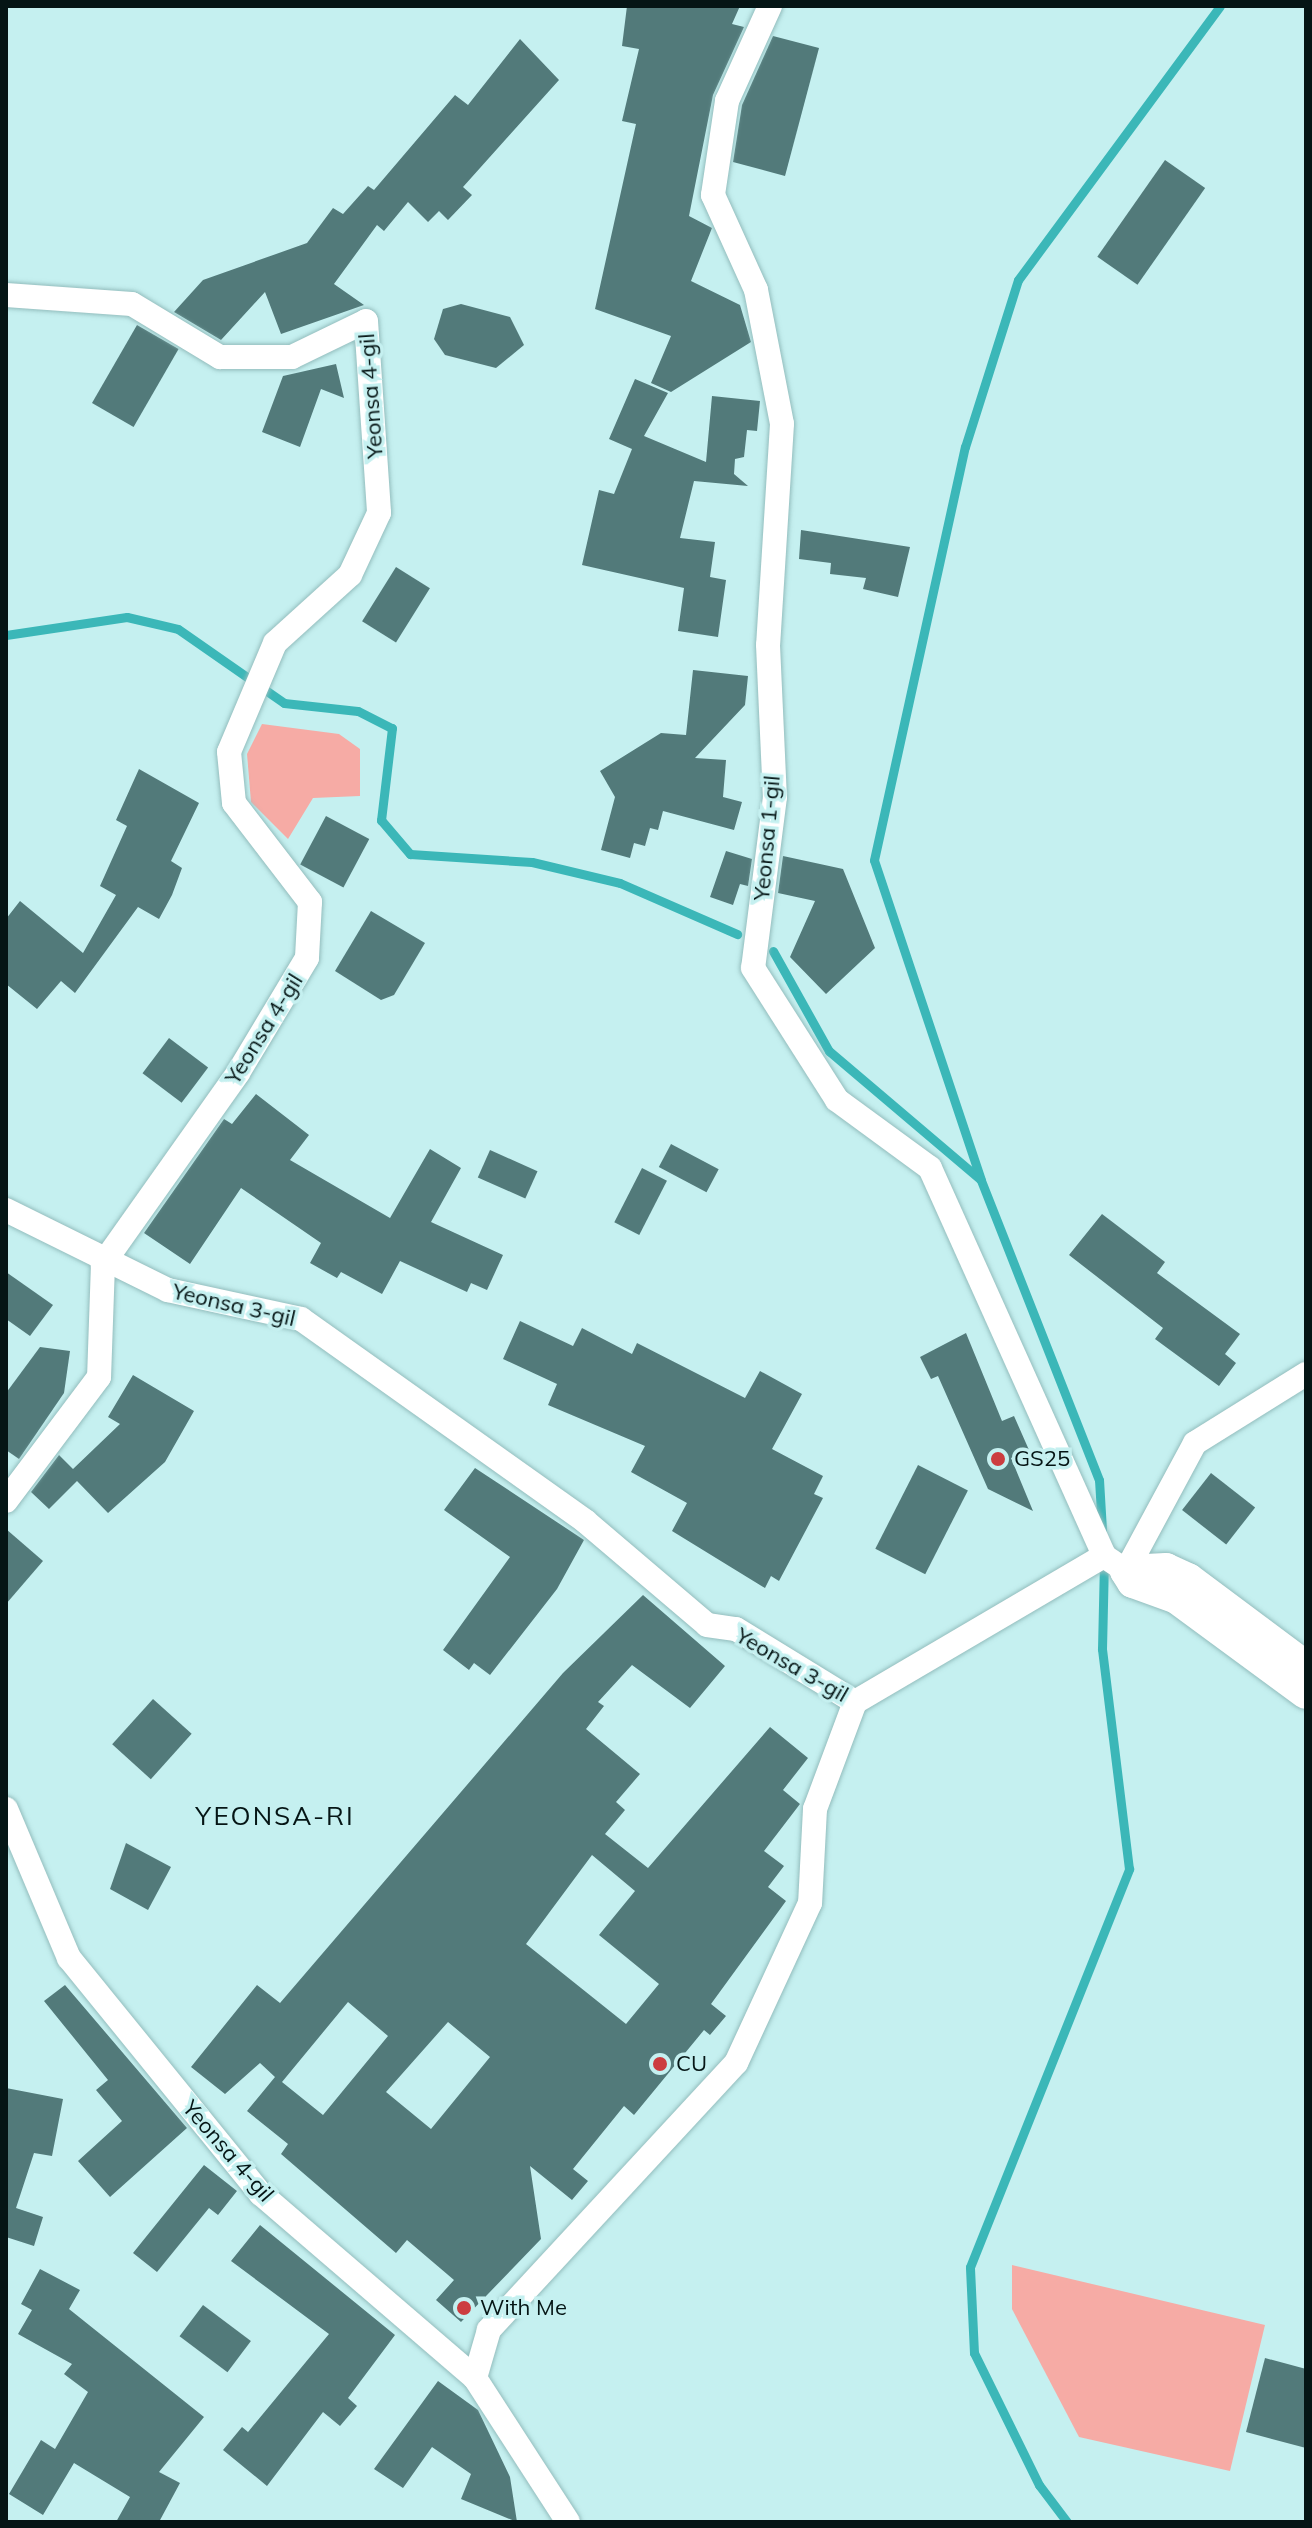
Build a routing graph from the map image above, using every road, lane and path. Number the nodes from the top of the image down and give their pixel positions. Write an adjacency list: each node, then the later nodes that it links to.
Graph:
1 (770, 6): 7 (street, Yeonsa 1-gil)
2 (6, 295): 4 (street, Yeonsa 4-gil)
3 (6, 1210): 4 (street, Yeonsa 3-gil)
4 (103, 1264): 6 (street); 10 (street, Yeonsa 3-gil)
5 (1306, 1374): 7 (street)
6 (6, 1501)
7 (1115, 1564): 8 (street); 9 (street); 10 (street)
8 (1306, 1667)
9 (1306, 1693)
10 (855, 1702): 12 (street, Yeonsa 3-gil)
11 (6, 1809): 12 (street, Yeonsa 4-gil)
12 (475, 2378): 13 (street, Yeonsa 4-gil)
13 (568, 2522)

